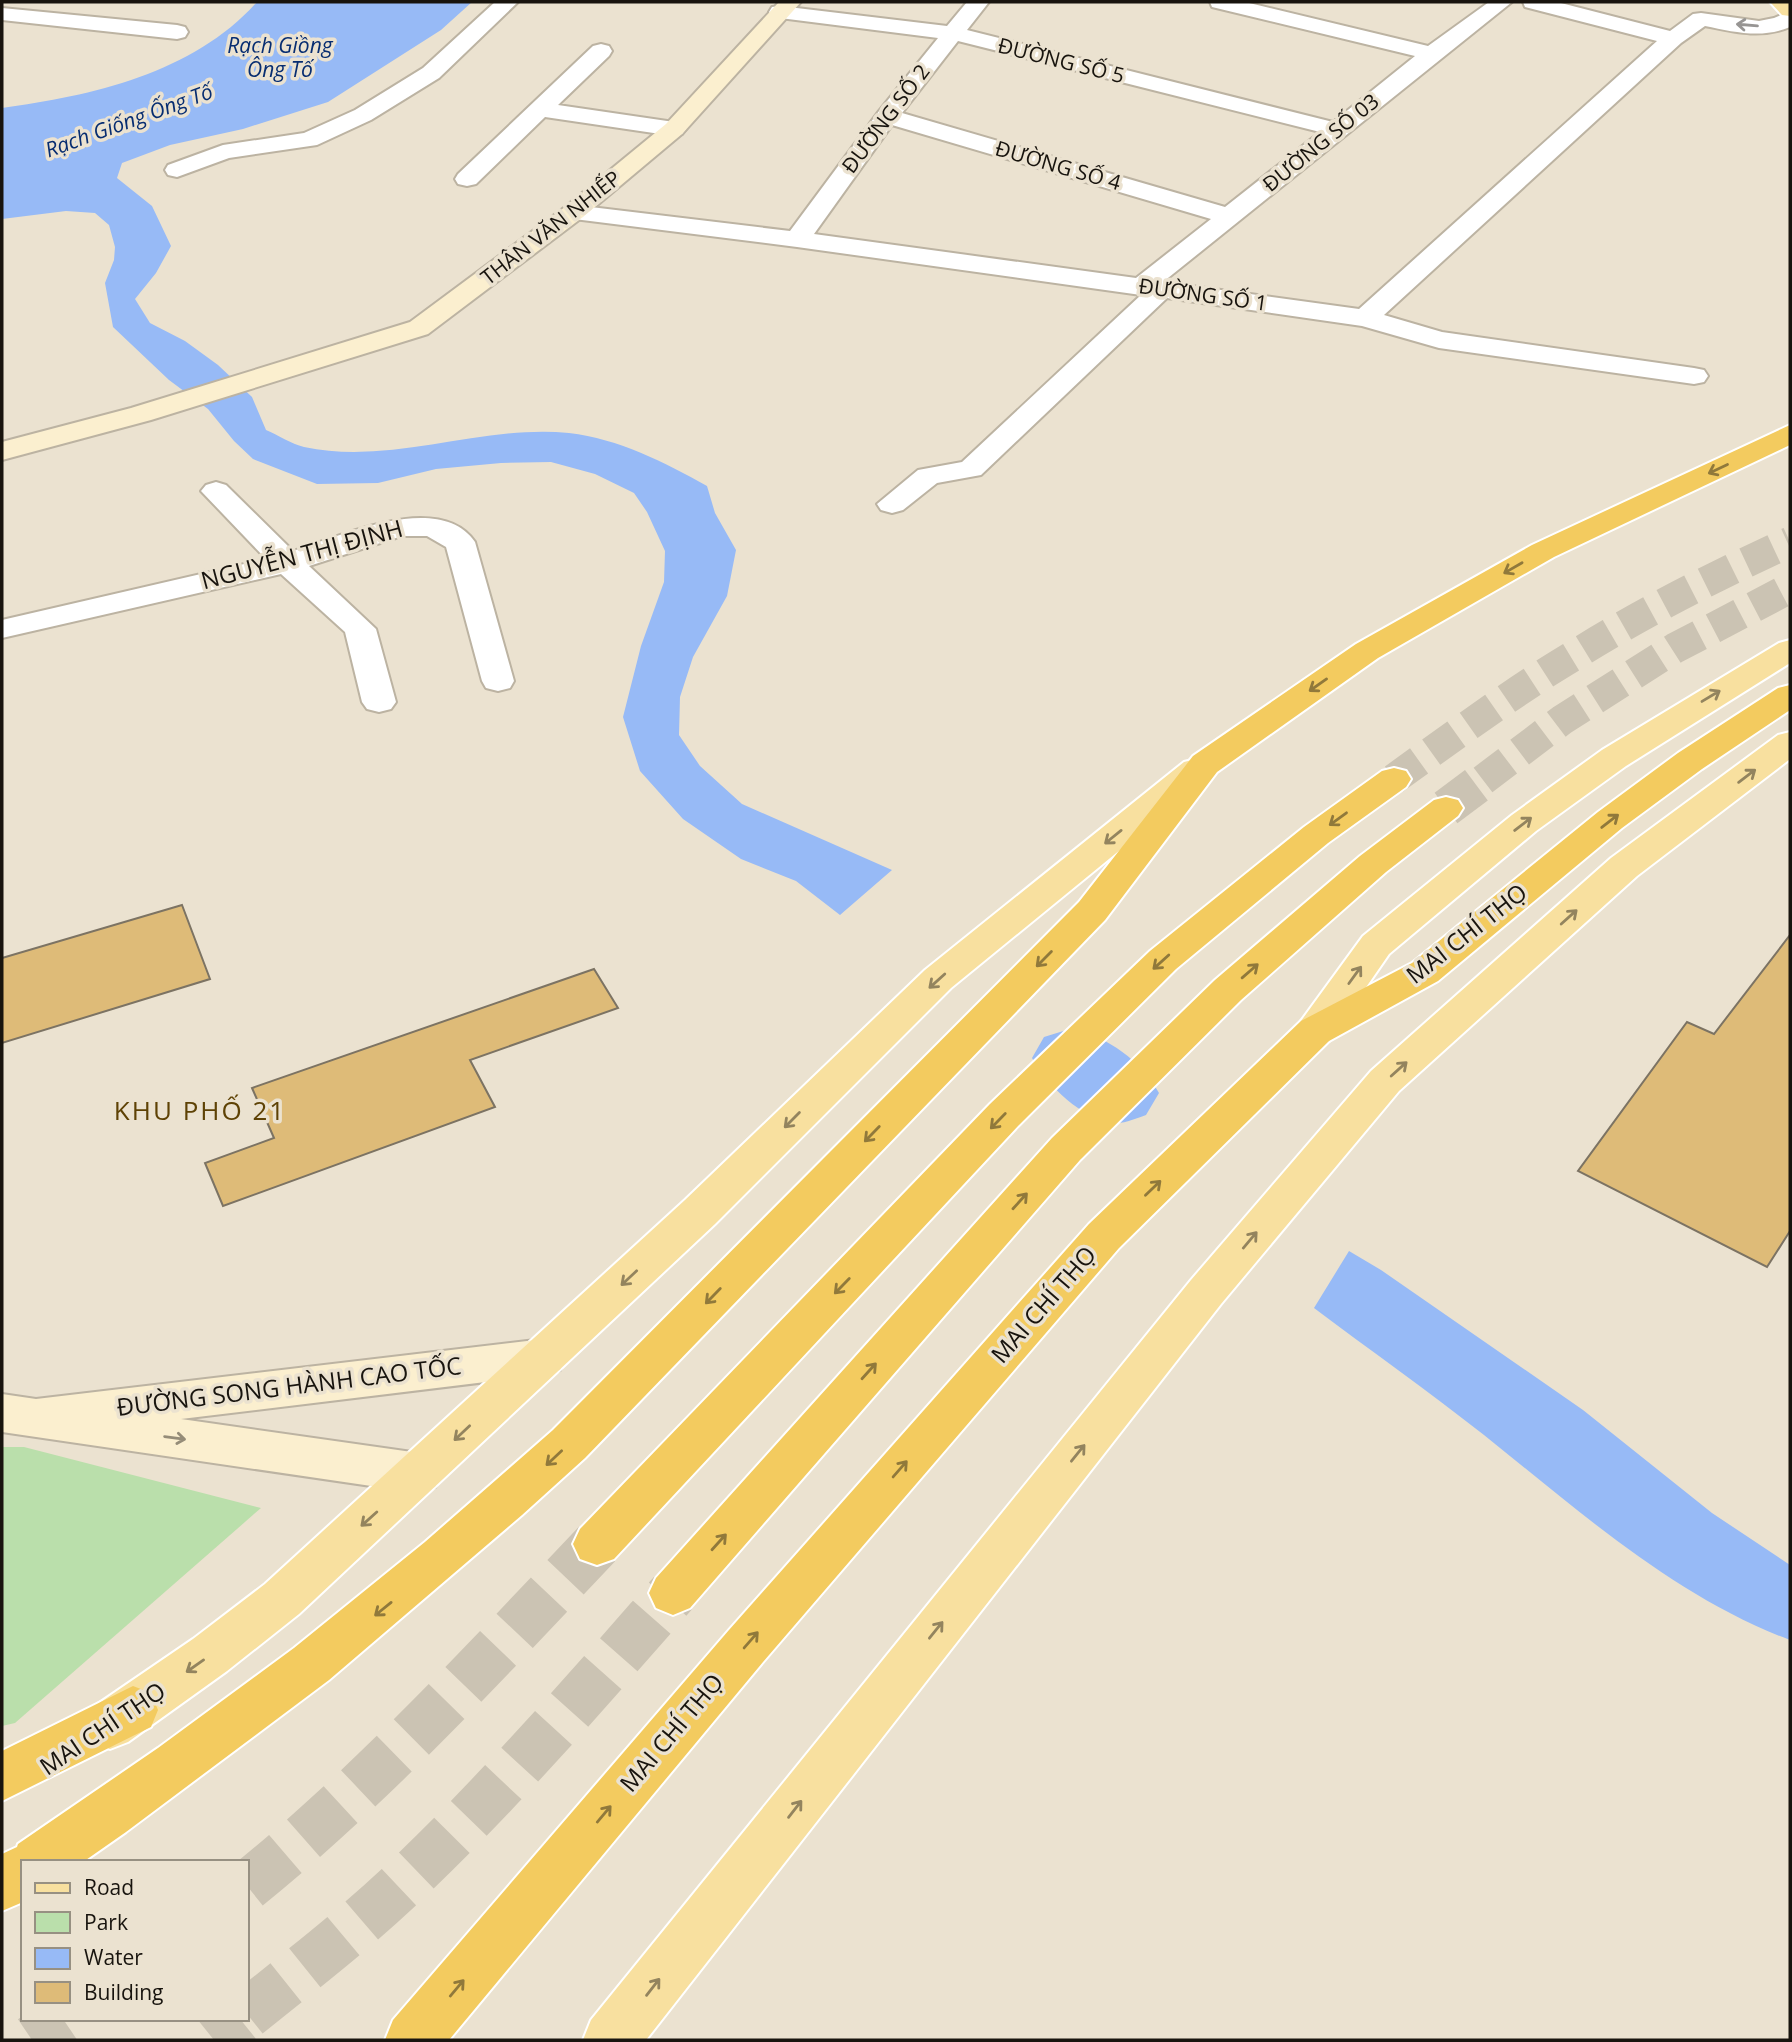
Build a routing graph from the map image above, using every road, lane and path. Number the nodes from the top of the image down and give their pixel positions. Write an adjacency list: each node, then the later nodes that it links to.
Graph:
1 (507, 2): 22 (street)
2 (1220, 2): 16 (street)
3 (1502, 2): 16 (street, ĐƯỜNG SỐ 03)
4 (1533, 2): 14 (street)
5 (1780, 2): 9 (main road)
6 (785, 7): 13 (street, ĐƯỜNG SỐ 5); 20 (street, THÂN VĂN NHIẾP)
7 (972, 9): 13 (street, ĐƯỜNG SỐ 2); 18 (street)
8 (1694, 10): 11 (street, one-way to 8); 14 (street)
9 (1790, 10)
10 (2, 14): 12 (street)
11 (1790, 17)
12 (177, 32)
13 (951, 33): 19 (street, ĐƯỜNG SỐ 2); 21 (street, ĐƯỜNG SỐ 5)
14 (1673, 38): 28 (street)
15 (601, 51): 17 (street)
16 (1432, 54): 18 (street, ĐƯỜNG SỐ 03)
17 (540, 109): 20 (street); 23 (street)
18 (1358, 113): 21 (street, ĐƯỜNG SỐ 03)
19 (887, 116): 25 (street, ĐƯỜNG SỐ 4); 26 (street, ĐƯỜNG SỐ 2)
20 (674, 129): 24 (street, THÂN VĂN NHIẾP)
21 (1338, 130): 25 (street, ĐƯỜNG SỐ 03)
22 (177, 170)
23 (467, 179)
24 (574, 212): 26 (street, ĐƯỜNG SỐ 1); 31 (street, THÂN VĂN NHIẾP)
25 (1229, 216): 27 (street, ĐƯỜNG SỐ 03)
26 (797, 239): 27 (street, ĐƯỜNG SỐ 1)
27 (1151, 288): 28 (street, ĐƯỜNG SỐ 1); 33 (street, ĐƯỜNG SỐ 03)
28 (1365, 317): 29 (street, ĐƯỜNG SỐ 1)
29 (1694, 376)
30 (1787, 433): 41 (highway, MAI CHÍ THỌ, one-way to 41)
31 (2, 451)
32 (216, 491): 34 (street)
33 (892, 504)
34 (287, 562): 35 (street, NGUYỄN THỊ ĐỊNH); 37 (street, NGUYỄN THỊ ĐỊNH); 39 (street)
35 (2, 629)
36 (1790, 650): 44 (main road, one-way to 36)
37 (498, 681)
38 (1790, 695): 44 (highway, MAI CHÍ THỌ, one-way to 38)
39 (379, 702)
40 (1790, 743): 57 (main road, MAI CHÍ THỌ, one-way to 40)
41 (1205, 764): 45 (main road, MAI CHÍ THỌ, one-way to 45); 53 (highway, MAI CHÍ THỌ, one-way to 53)
42 (1394, 779): 48 (highway, one-way to 48)
43 (1446, 808): 49 (highway, one-way to 43)
44 (1315, 1031): 56 (highway, MAI CHÍ THỌ, one-way to 44)
45 (544, 1357): 46 (street, ĐƯỜNG SONG HÀNH CAO TỐC); 47 (main road, MAI CHÍ THỌ, one-way to 47)
46 (18, 1415): 47 (street, ĐƯỜNG SONG HÀNH CAO TỐC, one-way to 47)
47 (419, 1473): 50 (main road, MAI CHÍ THỌ, one-way to 50)
48 (597, 1544)
49 (673, 1593)
50 (133, 1710): 51 (highway); 52 (main road, MAI CHÍ THỌ)
51 (2, 1777)
52 (2, 1800)
53 (40, 1860)
54 (21, 1872): 55 (highway)
55 (2, 1885)
56 (413, 2040)
57 (611, 2040)

